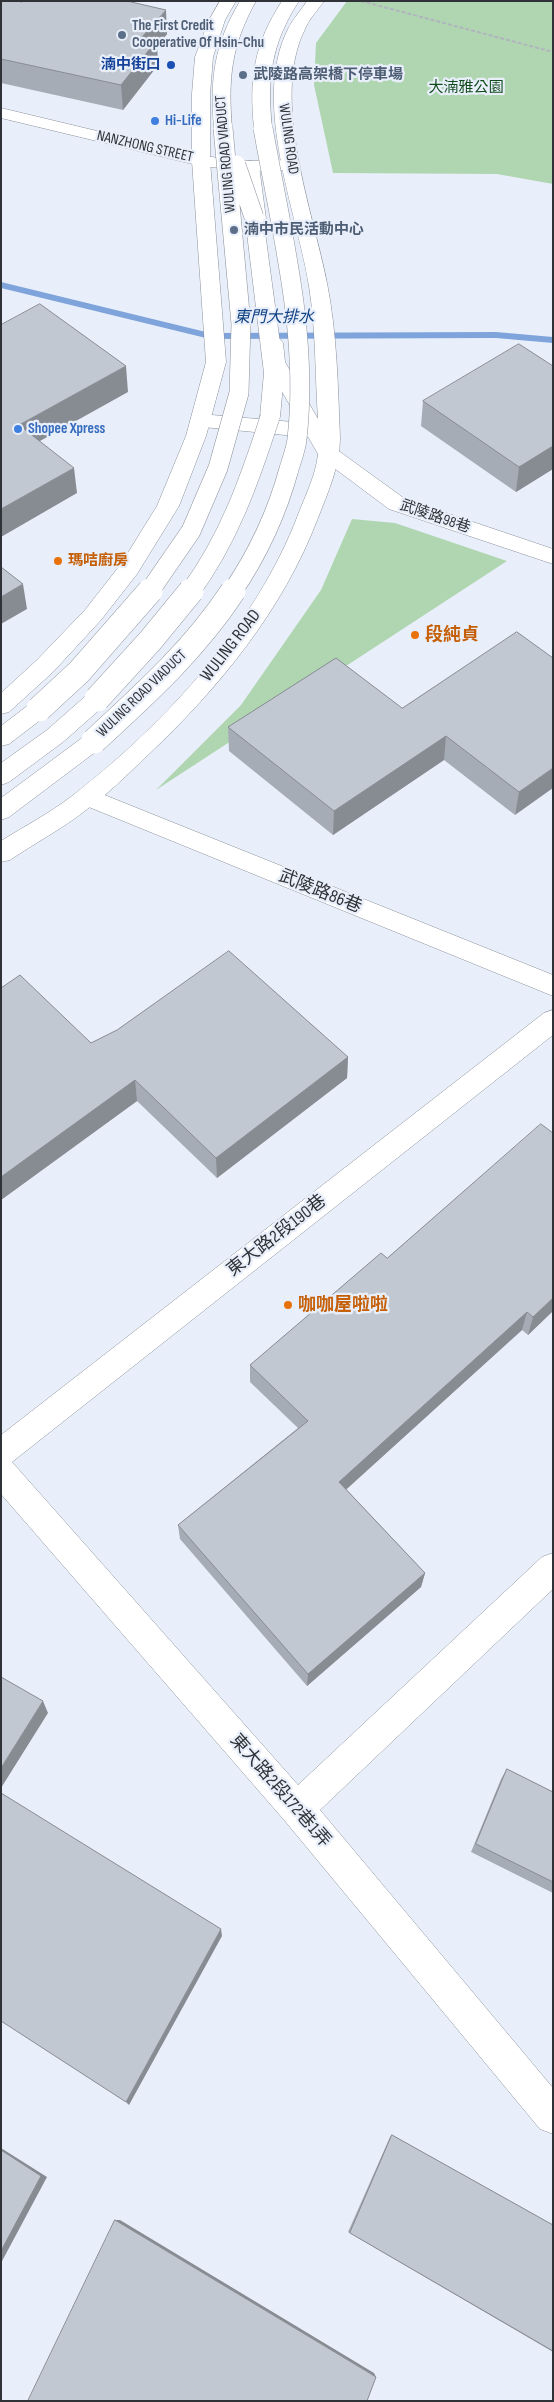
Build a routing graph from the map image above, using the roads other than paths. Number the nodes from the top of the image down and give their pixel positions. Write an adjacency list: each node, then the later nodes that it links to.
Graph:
1 (228, 1): 8 (main road)
2 (248, 1): 6 (main road, WULING ROAD VIADUCT)
3 (291, 1): 7 (main road, WULING ROAD VIADUCT)
4 (316, 1): 9 (main road, WULING ROAD)
5 (1, 113): 8 (main road, NANZHONG STREET)
6 (223, 128): 11 (main road, bridge); 17 (main road, WULING ROAD VIADUCT, bridge)
7 (263, 128): 11 (main road, bridge); 20 (main road, WULING ROAD VIADUCT, bridge)
8 (201, 161): 10 (main road, NANZHONG STREET); 12 (main road)
9 (291, 165): 10 (main road, NANZHONG STREET); 14 (main road, WULING ROAD)
10 (250, 166): 13 (main road)
11 (254, 216): 18 (main road, bridge)
12 (200, 421): 13 (main road); 16 (main road)
13 (316, 431): 14 (main road)
14 (329, 454): 15 (main road, 武陵路98巷); 19 (main road, WULING ROAD)
15 (553, 557)
16 (1, 706)
17 (1, 738)
18 (1, 776)
19 (87, 797): 21 (main road, WULING ROAD); 22 (main road, 武陵路86巷)
20 (1, 810)
21 (1, 853)
22 (553, 986)
23 (553, 1020): 24 (main road, 東大路2段190巷)
24 (1, 1453)
25 (1, 1472): 27 (main road, 東大路2段172巷1弄)
26 (553, 1568): 27 (main road)
27 (297, 1809): 28 (main road, 東大路2段172巷1弄)
28 (553, 2116)

